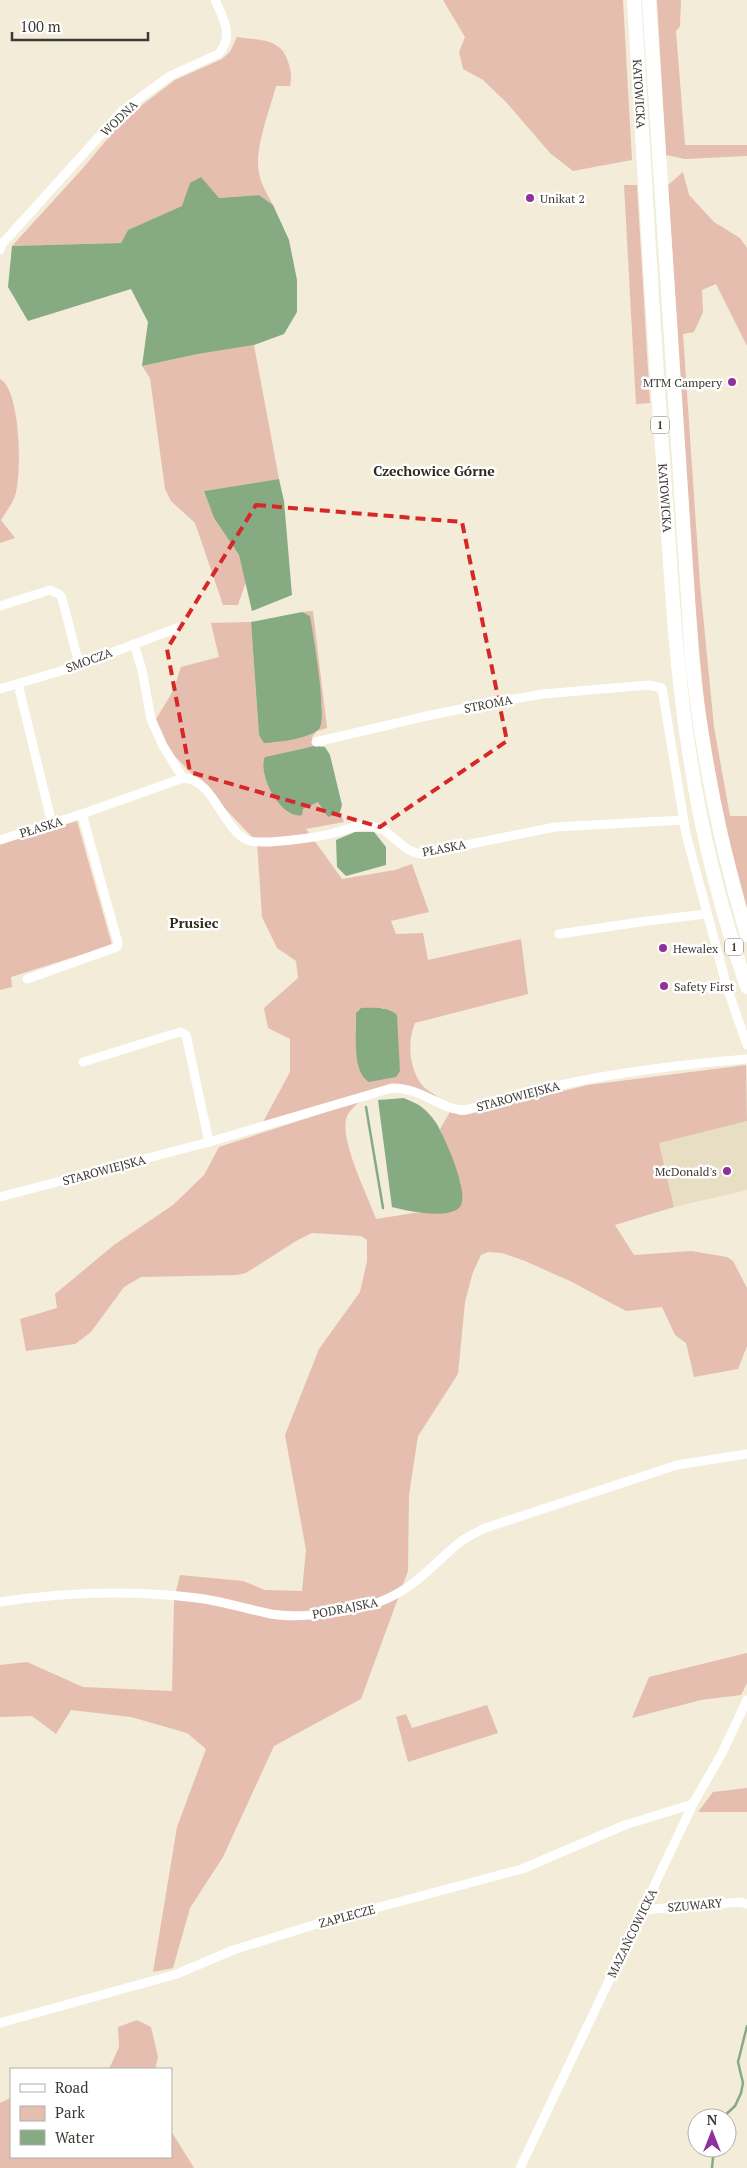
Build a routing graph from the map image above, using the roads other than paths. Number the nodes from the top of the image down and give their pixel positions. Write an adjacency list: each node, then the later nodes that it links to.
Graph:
1 (215, 0): 4 (street, WODNA)
2 (634, 0): 21 (main road, KATOWICKA / 1)
3 (649, 0): 19 (main road, KATOWICKA / 1)
4 (0, 250)
5 (0, 606): 8 (street)
6 (177, 628): 7 (street, SMOCZA)
7 (134, 644): 8 (street, SMOCZA); 12 (street, PŁASKA)
8 (79, 664): 9 (street, SMOCZA)
9 (18, 684): 10 (street, SMOCZA); 15 (street)
10 (0, 690)
11 (316, 742): 14 (street, STROMA)
12 (183, 778): 13 (street, PŁASKA); 14 (street, PŁASKA)
13 (82, 814): 15 (street, PŁASKA); 20 (street)
14 (683, 820): 17 (street)
15 (52, 824): 16 (street, PŁASKA)
16 (0, 840)
17 (706, 914): 18 (street); 22 (street)
18 (559, 934)
19 (747, 935)
20 (27, 979)
21 (747, 987)
22 (747, 1045)
23 (747, 1059): 25 (street, STAROWIEJSKA)
24 (83, 1062): 25 (street)
25 (209, 1142): 26 (street, STAROWIEJSKA)
26 (0, 1197)
27 (747, 1454): 28 (street, PODRAJSKA)
28 (0, 1602)
29 (747, 1700): 30 (street, MAZAŃCOWICKA)
30 (693, 1804): 32 (street, MAZAŃCOWICKA); 33 (street, ZAPLECZE)
31 (747, 1904): 32 (street, SZUWARY)
32 (643, 1910): 34 (street, MAZAŃCOWICKA)
33 (0, 2023)
34 (520, 2168)

